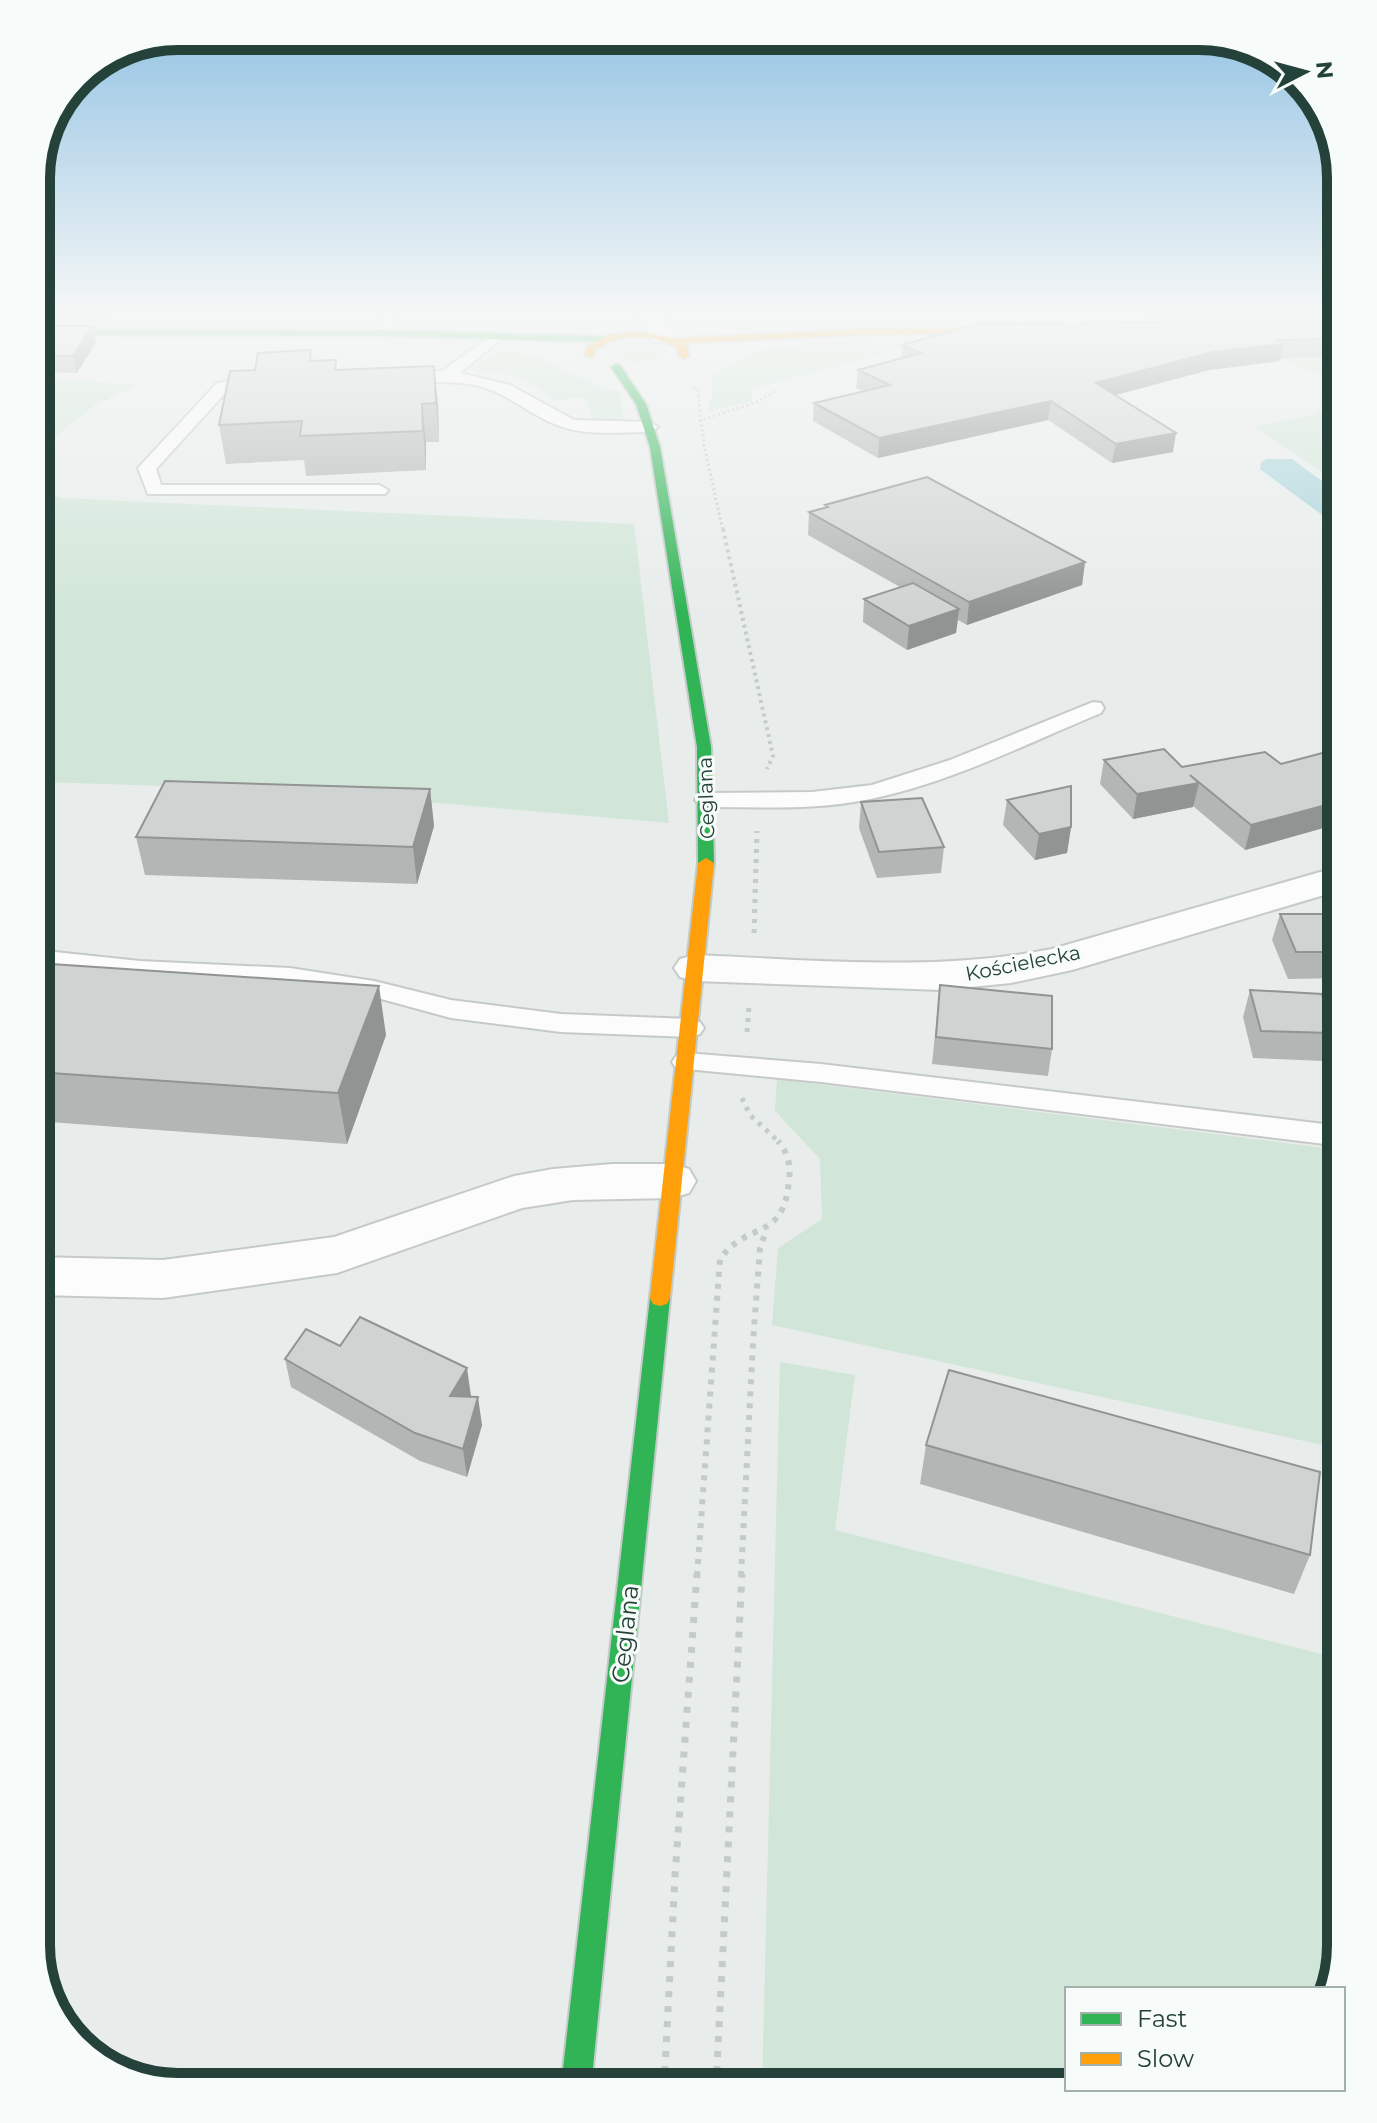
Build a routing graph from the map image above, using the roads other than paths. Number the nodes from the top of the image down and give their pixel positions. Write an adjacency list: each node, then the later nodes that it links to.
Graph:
1 (196, 415): 6 (lane)
2 (548, 415): 5 (lane)
3 (645, 415): 5 (street, Ceglana)
4 (650, 415): 5 (street, Ceglana)
5 (649, 422): 8 (street, Ceglana)
6 (379, 490)
7 (1093, 708): 8 (lane)
8 (707, 800): 11 (street, Ceglana)
9 (1327, 882): 11 (street, Kościelecka)
10 (50, 959): 12 (lane)
11 (695, 968): 12 (street, Ceglana)
12 (690, 1028): 13 (street, Ceglana)
13 (686, 1062): 14 (lane); 15 (street, Ceglana)
14 (1327, 1134)
15 (672, 1181): 16 (street); 17 (street, Ceglana)
16 (50, 1276)
17 (577, 2073)

